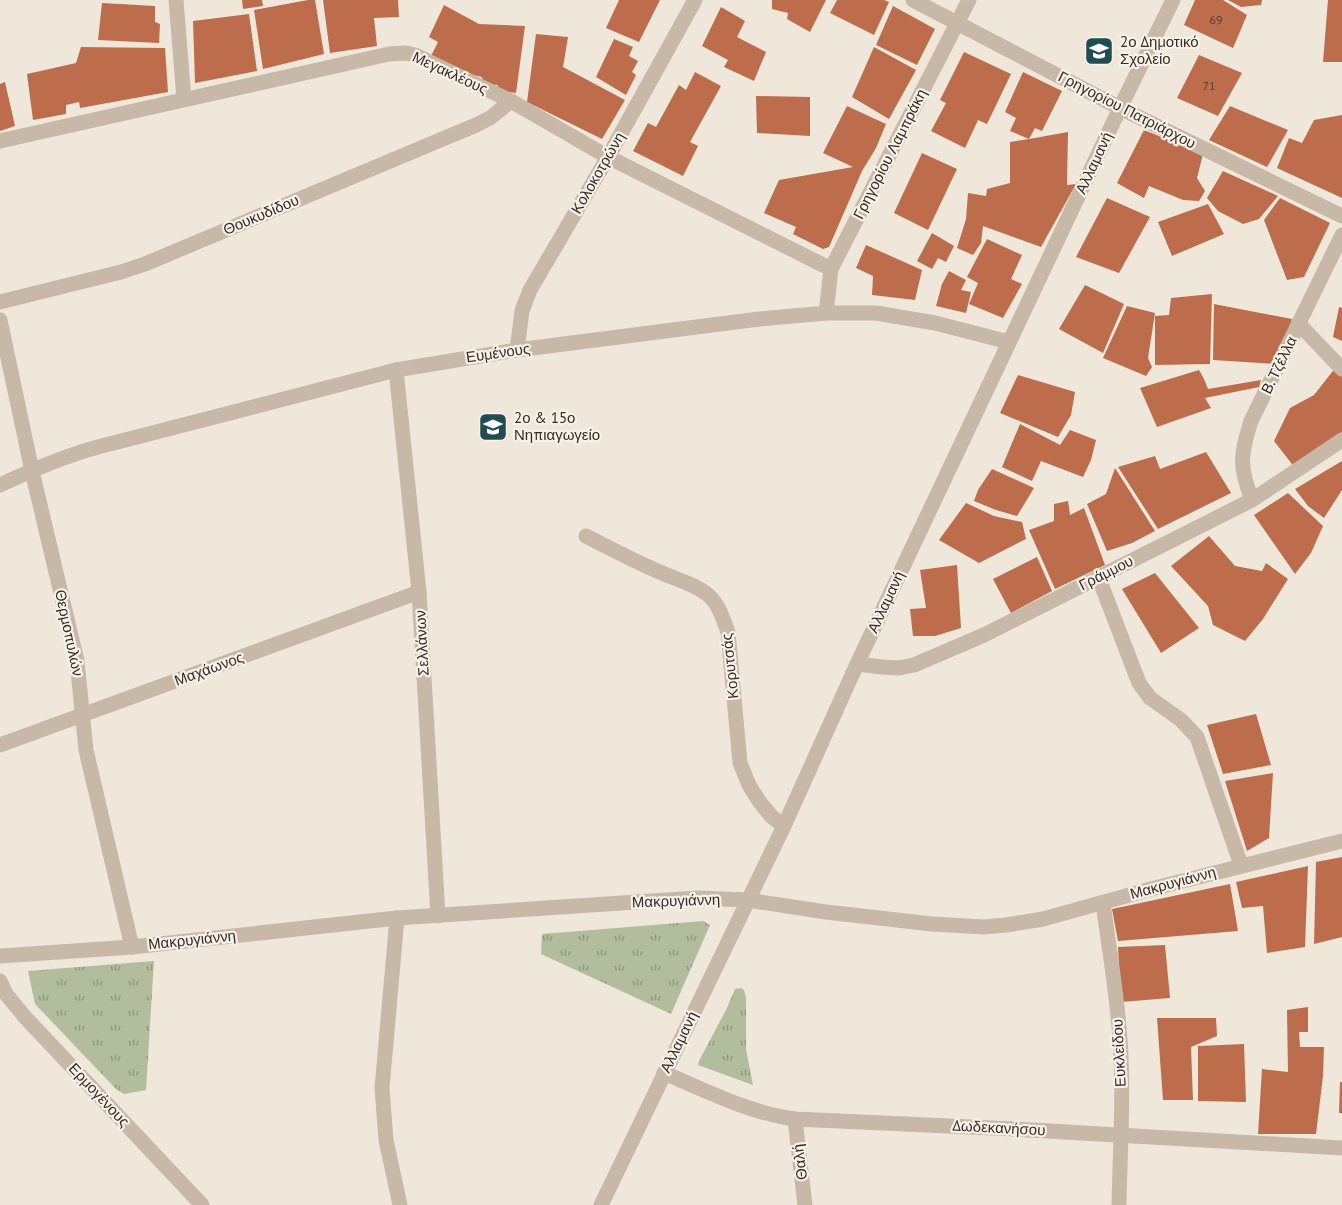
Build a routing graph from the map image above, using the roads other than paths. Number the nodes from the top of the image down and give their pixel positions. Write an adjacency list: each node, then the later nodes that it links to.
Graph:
1 (176, 0): 7 (street)
2 (695, 0): 11 (street, Κολοκοτρώνη)
3 (913, 0): 6 (street, Γρηγορίου Πατριάρχου)
4 (969, 0): 6 (street, Γρηγορίου Λαμπράκη)
5 (1173, 0): 9 (street, Αλλαμανή)
6 (957, 22): 9 (street, Γρηγορίου Πατριάρχου); 14 (street, Γρηγορίου Λαμπράκη)
7 (184, 99): 8 (street, Μεγακλέους); 10 (street, Μεγακλέους)
8 (511, 101): 11 (street, Μεγακλέους); 15 (street, Θουκυδίδου)
9 (1120, 108): 12 (street, Γρηγορίου Πατριάρχου); 19 (street, Αλλαμανή)
10 (0, 141)
11 (608, 157): 14 (street, Μεγακλέους); 20 (street, Κολοκοτρώνη)
12 (1342, 216)
13 (1342, 235): 18 (street, Β. Τζέλλα)
14 (831, 268): 16 (street, Γρηγορίου Λαμπράκη)
15 (0, 302)
16 (826, 313): 19 (street, Ευμένους); 20 (street, Ευμένους)
17 (0, 320): 24 (street, Θερμοπυλών)
18 (1299, 324): 21 (street); 26 (street, Β. Τζέλλα)
19 (1009, 342): 30 (street, Αλλαμανή)
20 (517, 350): 22 (street, Ευμένους)
21 (1342, 369)
22 (396, 370): 24 (street, Ευμένους); 29 (street, Σελλάνων)
23 (1342, 440): 26 (street, Γράμμου)
24 (32, 471): 25 (street, Ευμένους); 31 (street, Θερμοπυλών)
25 (0, 485)
26 (1252, 500): 28 (street, Γράμμου)
27 (586, 536): 33 (street, Κορυτσάς)
28 (1098, 576): 30 (street, Γράμμου); 35 (street)
29 (419, 592): 31 (street, Μαχάωνος); 38 (street, Σελλάνων)
30 (857, 664): 33 (street, Αλλαμανή)
31 (82, 715): 32 (street, Μαχάωνος); 40 (street, Θερμοπυλών)
32 (0, 745)
33 (784, 826): 36 (street, Αλλαμανή)
34 (1342, 841): 35 (street, Μακρυγιάννη)
35 (1241, 865): 37 (street, Μακρυγιάννη)
36 (747, 900): 37 (street, Μακρυγιάννη); 38 (street, Μακρυγιάννη); 43 (street, Αλλαμανή)
37 (1103, 903): 45 (street, Ευκλείδου)
38 (438, 916): 39 (street, Μακρυγιάννη)
39 (397, 918): 40 (street, Μακρυγιάννη); 48 (street)
40 (132, 947): 41 (street, Μακρυγιάννη)
41 (0, 956)
42 (0, 981): 47 (street, Ερμογένους)
43 (664, 1073): 44 (street, Δωδεκανήσου); 49 (street, Αλλαμανή)
44 (795, 1119): 45 (street, Δωδεκανήσου); 50 (street, Θαλή)
45 (1120, 1135): 46 (street, Δωδεκανήσου); 51 (street, Ευκλείδου)
46 (1342, 1148)
47 (202, 1205)
48 (400, 1205)
49 (601, 1205)
50 (806, 1205)
51 (1119, 1205)

